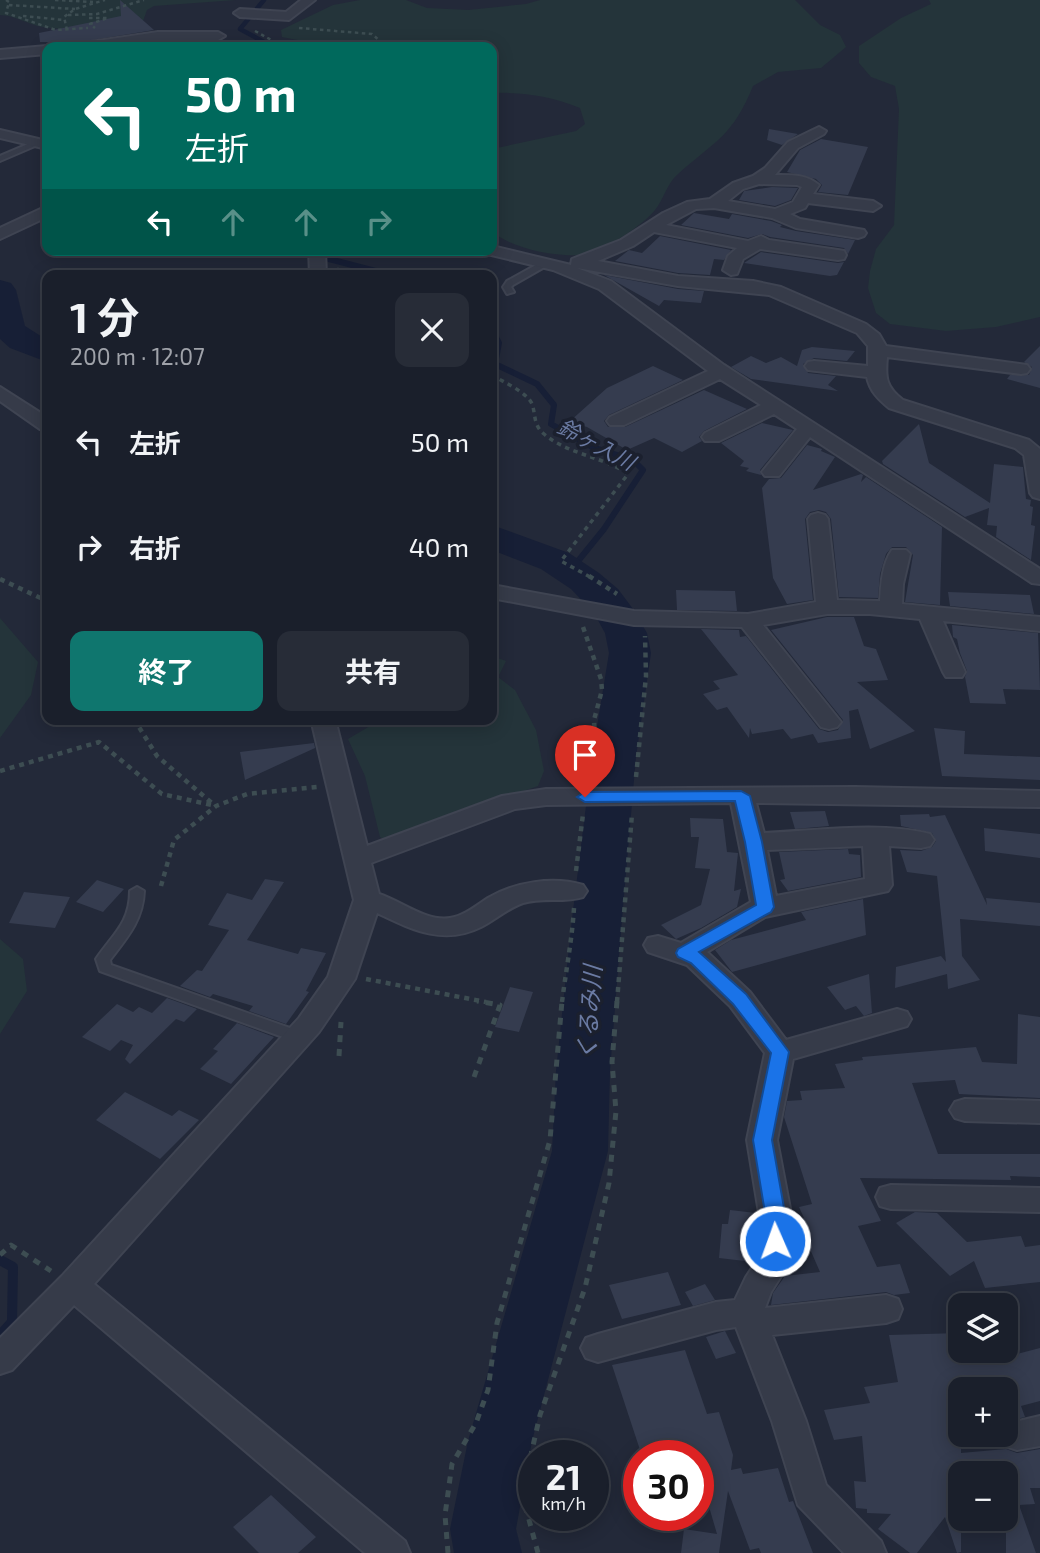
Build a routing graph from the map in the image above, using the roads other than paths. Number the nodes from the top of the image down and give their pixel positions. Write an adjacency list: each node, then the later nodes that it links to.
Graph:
1 (252, 0): 3 (street)
2 (309, 0): 3 (street)
3 (228, 29): 4 (street)
4 (118, 42)
5 (42, 50): 6 (street)
6 (0, 54)
7 (820, 131): 12 (street)
8 (0, 134): 9 (street)
9 (42, 144)
10 (42, 144): 11 (lane)
11 (0, 159)
12 (758, 179): 13 (street); 14 (street)
13 (803, 198): 15 (street); 17 (street)
14 (714, 203): 17 (street); 18 (street)
15 (873, 206)
16 (42, 213): 20 (street)
17 (776, 214): 19 (street); 21 (street)
18 (651, 227): 21 (street); 24 (street)
19 (858, 233)
20 (0, 234)
21 (753, 245): 23 (street); 26 (street)
22 (497, 252): 25 (street)
23 (838, 255)
24 (580, 262): 25 (street); 28 (street)
25 (552, 265): 27 (lane); 31 (street)
26 (731, 270)
27 (510, 292)
28 (879, 351): 30 (street); 32 (street)
29 (814, 366): 32 (street)
30 (1021, 369)
31 (722, 371): 34 (street); 35 (street)
32 (874, 372): 40 (street)
33 (0, 393): 36 (street)
34 (774, 405): 37 (street); 38 (street)
35 (617, 421)
36 (42, 422)
37 (808, 427): 39 (street); 43 (street)
38 (712, 437)
39 (772, 472)
40 (1040, 493)
41 (818, 519): 45 (street)
42 (899, 554): 46 (street)
43 (1040, 578)
44 (497, 593): 48 (street)
45 (827, 607): 46 (street); 48 (street)
46 (891, 610): 47 (street)
47 (929, 614): 49 (street); 50 (street)
48 (748, 621): 51 (street)
49 (1040, 624)
50 (954, 672)
51 (829, 722)
52 (324, 725): 58 (street)
53 (741, 796): 54 (street); 57 (street); 58 (street)
54 (1040, 799)
55 (876, 836): 56 (street); 57 (street); 62 (street)
56 (921, 841)
57 (754, 842): 62 (street)
58 (357, 859): 61 (street)
59 (137, 891): 64 (lane)
60 (574, 891): 61 (street)
61 (367, 900): 64 (street)
62 (765, 907): 65 (street)
63 (897, 1019): 65 (street)
64 (299, 1037): 70 (street)
65 (780, 1052): 72 (street)
66 (965, 1110): 67 (street)
67 (1040, 1112)
68 (891, 1197): 69 (street)
69 (1040, 1200)
70 (73, 1285): 74 (street); 75 (street)
71 (886, 1309): 72 (street)
72 (748, 1317): 73 (street); 76 (street)
73 (598, 1348)
74 (0, 1360)
75 (392, 1553)
76 (868, 1553)

